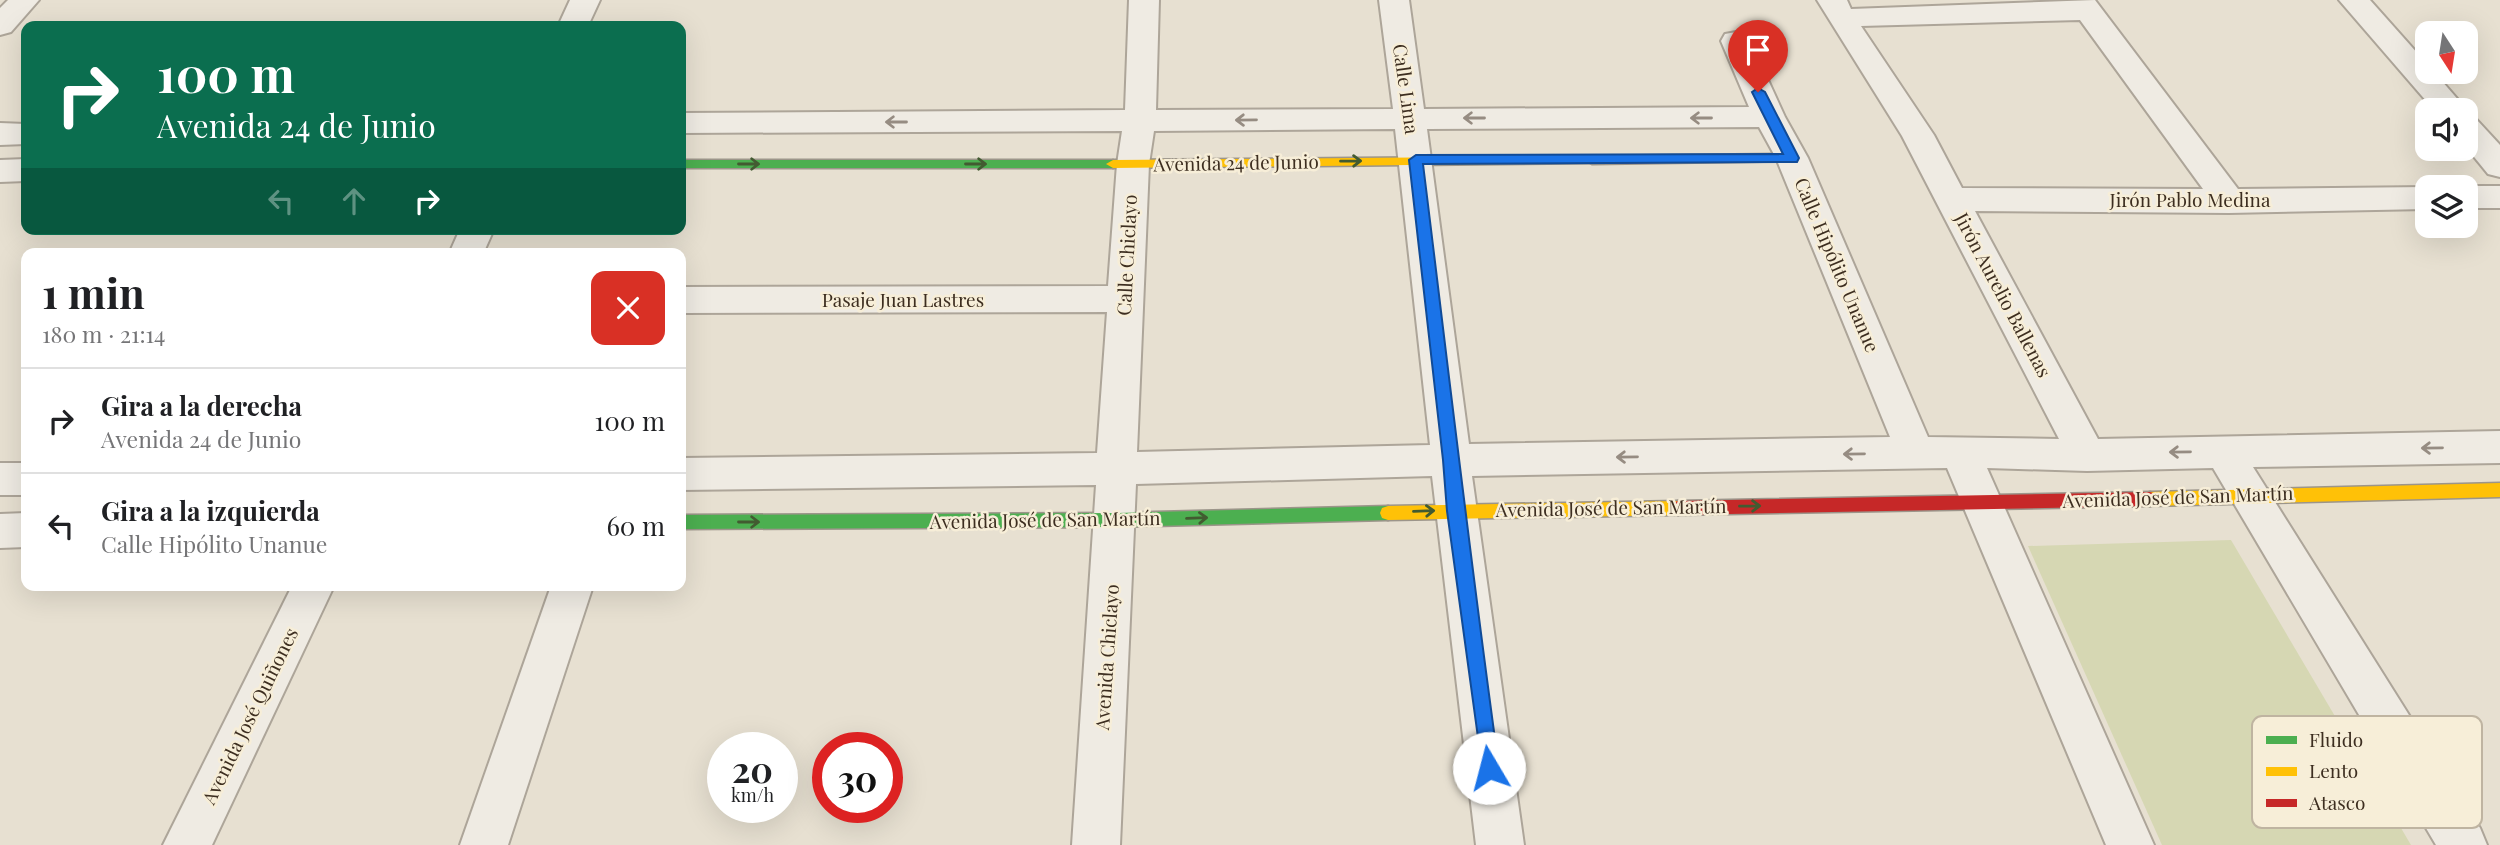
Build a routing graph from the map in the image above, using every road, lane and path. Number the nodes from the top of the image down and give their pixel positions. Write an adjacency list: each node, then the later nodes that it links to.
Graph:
1 (24, 0): 9 (street)
2 (585, 0): 8 (street)
3 (1144, 0): 14 (street, Calle Chiclayo)
4 (1394, 0): 13 (street, Calle Lima)
5 (2354, 0): 11 (street)
6 (2084, 5): 7 (street); 30 (street)
7 (1850, 9): 29 (street, Jirón Aurelio Ballenas)
8 (575, 21)
9 (0, 26)
10 (1736, 41): 12 (street, Calle Hipólito Unanue)
11 (2440, 98)
12 (1769, 117): 13 (street, one-way to 13); 19 (street, Calle Hipólito Unanue)
13 (1409, 119): 14 (street, one-way to 14); 20 (street, Calle Lima)
14 (1140, 121): 15 (street, one-way to 15); 22 (street, Calle Chiclayo)
15 (686, 123)
16 (0, 134): 17 (street)
17 (21, 134)
18 (2478, 141): 23 (street)
19 (1792, 158): 20 (street, Avenida 24 de Junio); 36 (street, Calle Hipólito Unanue)
20 (1416, 160): 22 (street, Avenida 24 de Junio, one-way to 20); 38 (street, Calle Lima)
21 (686, 164): 22 (street, Avenida 24 de Junio, one-way to 22)
22 (1133, 164): 31 (street, Calle Chiclayo)
23 (2500, 166)
24 (21, 170): 25 (street)
25 (0, 171)
26 (2478, 197): 27 (street)
27 (2500, 197)
28 (2415, 198): 30 (street, Jirón Pablo Medina)
29 (1953, 199): 30 (street, Jirón Pablo Medina); 37 (street, Jirón Aurelio Ballenas)
30 (2229, 201)
31 (1125, 299): 32 (street, Pasaje Juan Lastres); 39 (street, Calle Chiclayo)
32 (686, 300)
33 (2500, 447): 34 (street, one-way to 34)
34 (2223, 451): 37 (street, one-way to 37); 44 (street)
35 (1960, 453): 36 (street); 37 (street); 45 (street)
36 (1916, 454): 38 (street, one-way to 38)
37 (2087, 455)
38 (1452, 460): 39 (street); 46 (street, Calle Lima)
39 (1116, 469): 40 (street); 47 (street, Avenida Chiclayo)
40 (686, 474)
41 (0, 479): 42 (street)
42 (21, 479)
43 (2500, 490): 44 (street, Avenida José de San Martín)
44 (2248, 494): 45 (street, Avenida José de San Martín); 53 (street)
45 (1982, 503): 46 (street, Avenida José de San Martín, one-way to 45); 59 (street)
46 (1455, 511): 47 (street, Avenida José de San Martín, one-way to 46); 58 (street, Calle Lima)
47 (1116, 520): 48 (street, Avenida José de San Martín, one-way to 47); 57 (street, Avenida Chiclayo)
48 (686, 522)
49 (21, 530): 50 (street)
50 (0, 531)
51 (311, 591): 55 (street, Avenida José Quiñones)
52 (570, 591): 56 (street)
53 (2384, 716)
54 (2453, 828): 60 (street)
55 (187, 845)
56 (484, 845)
57 (1096, 845)
58 (1500, 845)
59 (2130, 845)
60 (2463, 845)

